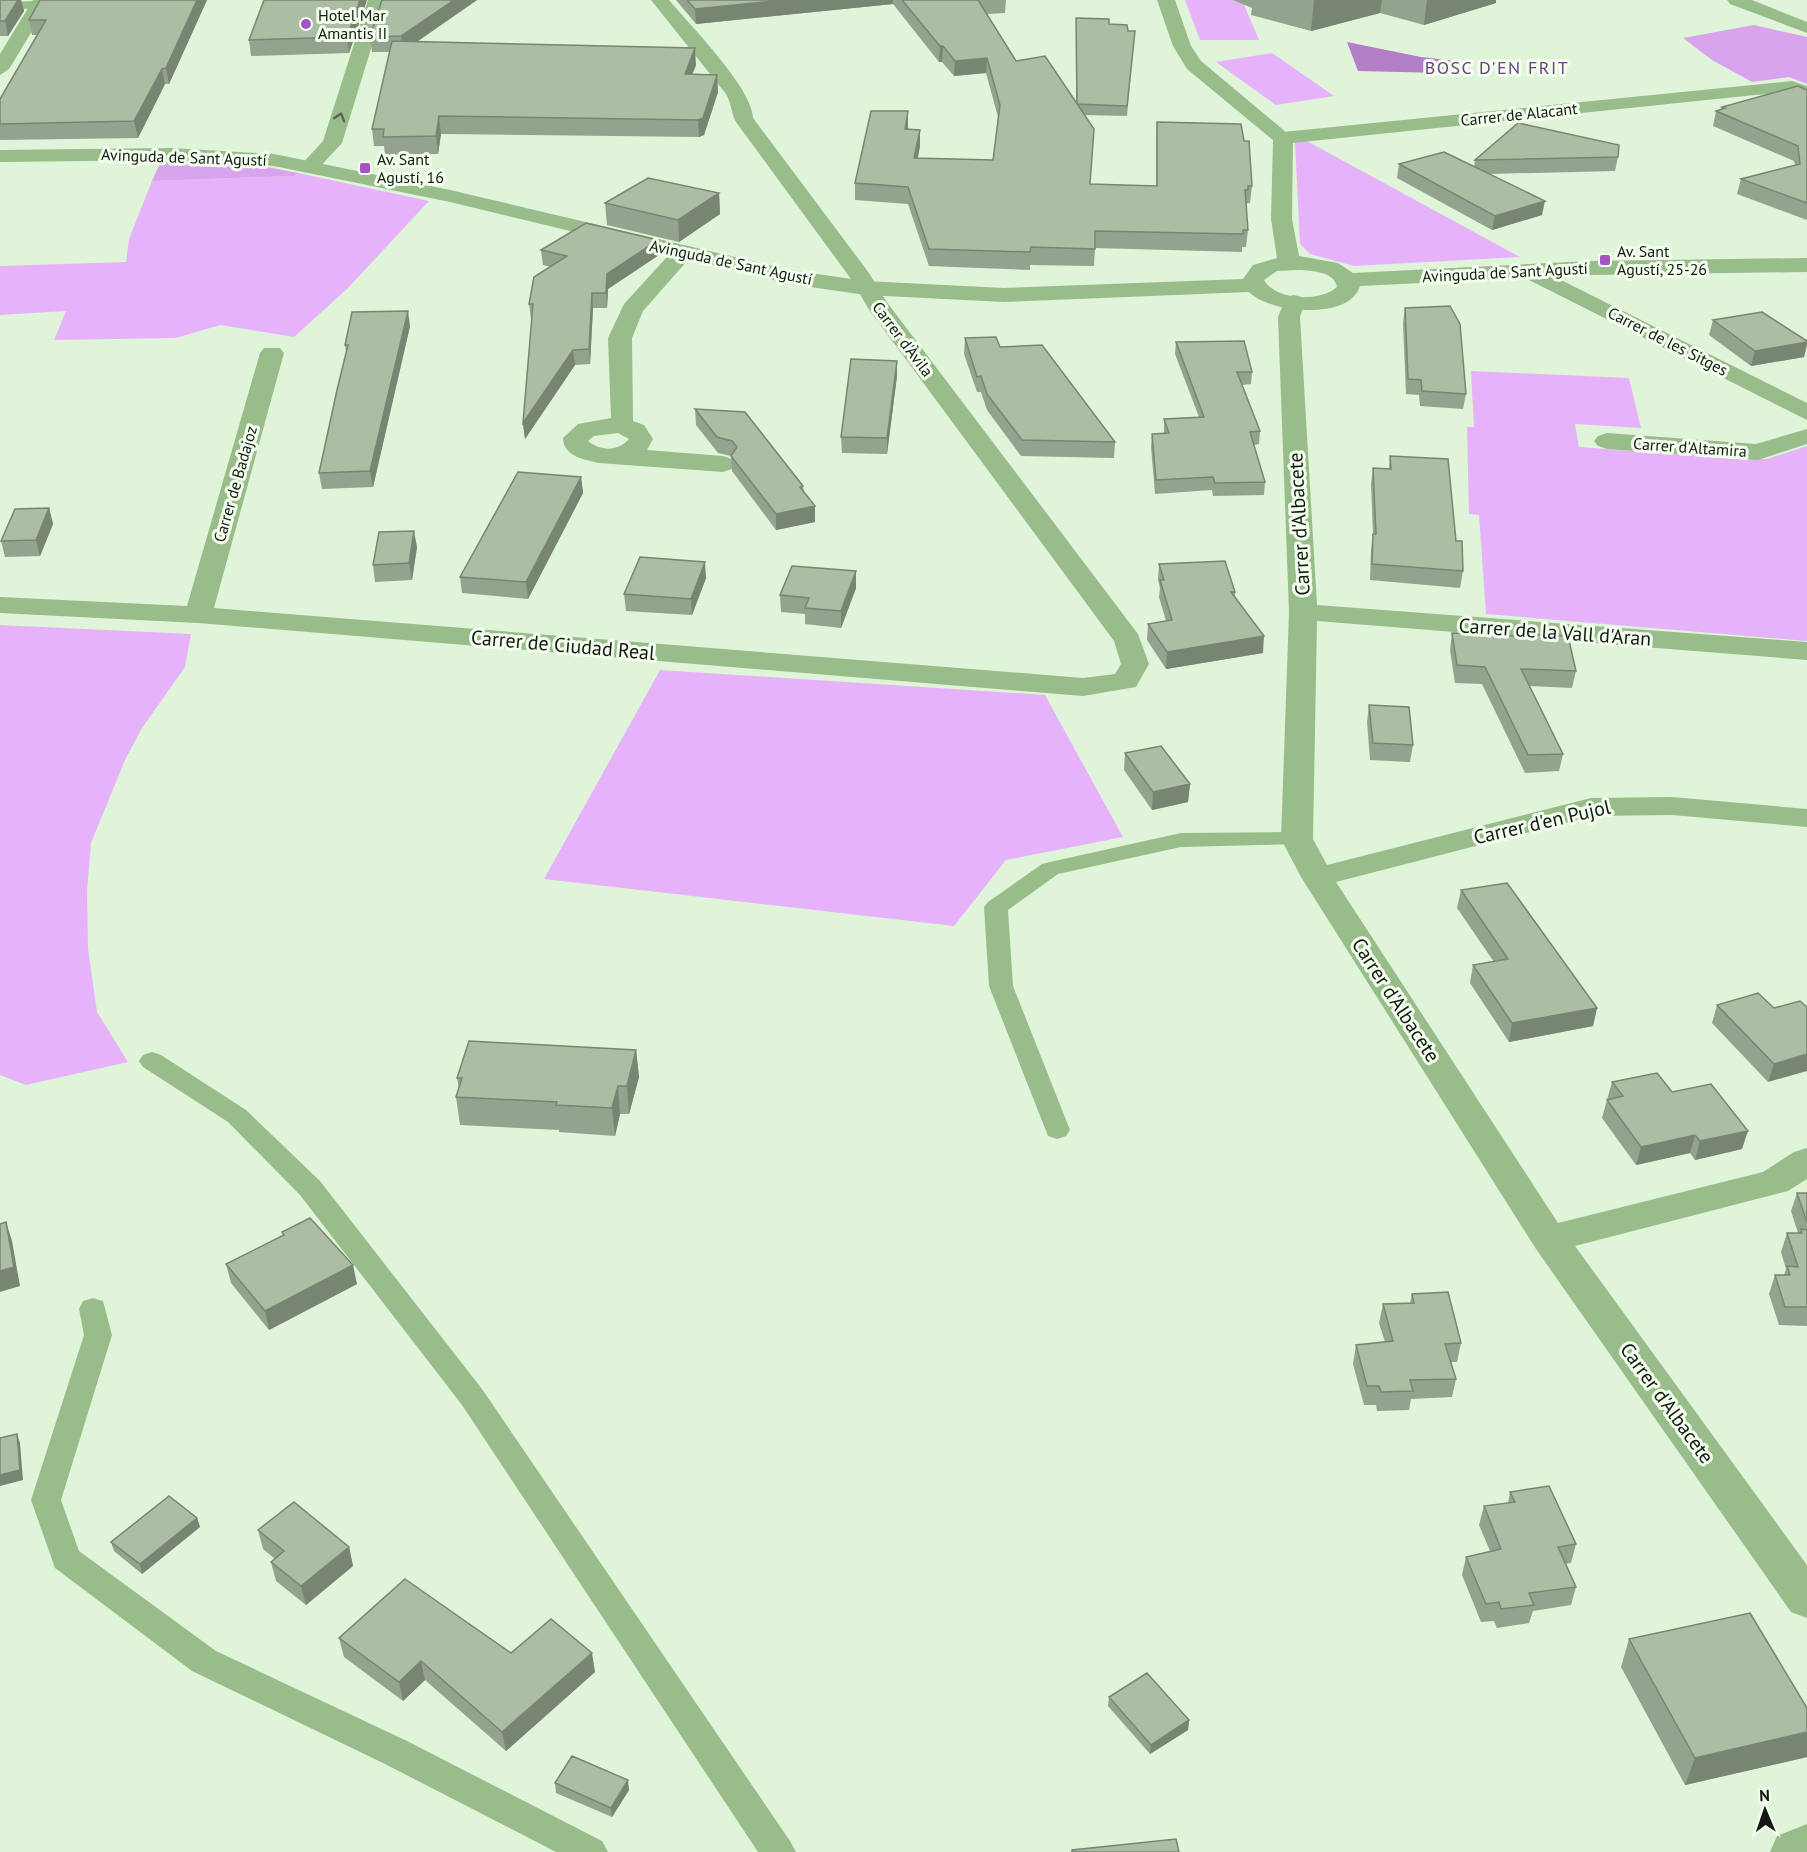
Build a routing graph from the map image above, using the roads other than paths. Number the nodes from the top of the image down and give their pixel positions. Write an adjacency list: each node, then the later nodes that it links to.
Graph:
1 (377, 0): 12 (street, one-way to 1)
2 (660, 0): 19 (street, Carrer d'Àvila)
3 (1166, 0): 10 (street)
4 (1736, 0): 7 (street)
5 (40, 3): 6 (lane); 8 (street)
6 (0, 6)
7 (1807, 28)
8 (0, 69)
9 (1807, 92): 10 (street, Carrer de Alacant)
10 (1283, 138): 14 (street)
11 (0, 156): 12 (street, Avinguda de Sant Agustí)
12 (310, 166): 13 (street, Avinguda de Sant Agustí)
13 (684, 252): 19 (street, Avinguda de Sant Agustí); 23 (street)
14 (1290, 263): 17 (street); 18 (street)
15 (1807, 265): 16 (street, Avinguda de Sant Agustí)
16 (1528, 271): 17 (street, Avinguda de Sant Agustí); 22 (street, Carrer de les Sitges)
17 (1348, 280): 20 (street)
18 (1254, 285): 19 (street, Avinguda de Sant Agustí); 20 (street)
19 (865, 288): 32 (street, Carrer d'Àvila)
20 (1294, 302): 29 (street, Carrer d'Albacete)
21 (272, 352): 30 (street, Carrer de Badajoz)
22 (1807, 413)
23 (619, 425): 26 (street); 26 (street)
24 (1807, 436): 25 (street, Carrer d'Altamira)
25 (1607, 441)
26 (616, 455): 27 (street)
27 (723, 464)
28 (0, 606): 30 (street, Carrer de Ciudad Real)
29 (1303, 612): 31 (street, Carrer de la Vall d'Aran); 34 (street, Carrer d'Albacete)
30 (198, 615): 32 (street, Carrer de Ciudad Real)
31 (1807, 651)
32 (1126, 681)
33 (1807, 818): 35 (street, Carrer d'en Pujol)
34 (1297, 839): 35 (street, Carrer d'Albacete); 37 (lane)
35 (1317, 877): 39 (street, Carrer d'Albacete)
36 (152, 1061): 44 (lane)
37 (1057, 1130)
38 (1807, 1161): 39 (street)
39 (1549, 1239): 41 (street, Carrer d'Albacete)
40 (93, 1309): 43 (lane)
41 (1807, 1599)
42 (1807, 1846): 45 (street)
43 (590, 1852)
44 (778, 1852)
45 (1794, 1852)

